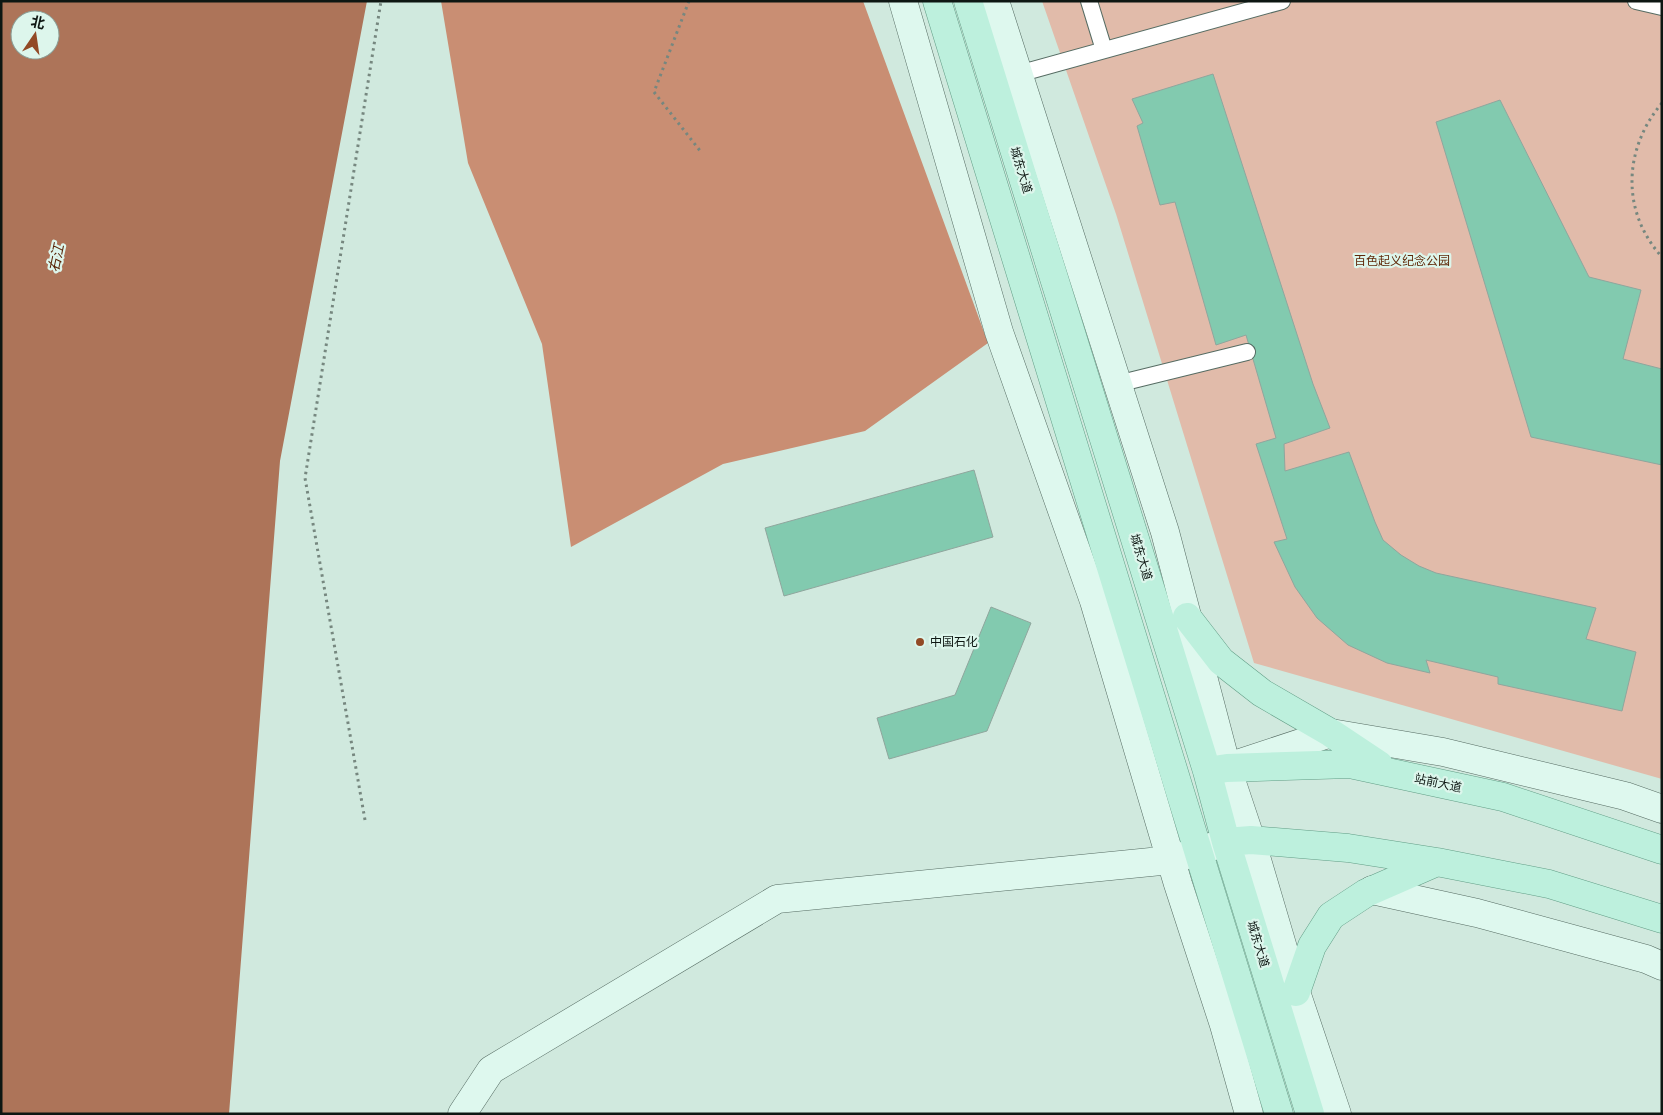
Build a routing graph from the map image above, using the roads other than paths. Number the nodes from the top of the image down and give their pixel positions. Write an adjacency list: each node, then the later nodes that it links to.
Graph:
1 (903, 1): 21 (street)
2 (937, 1): 20 (main road)
3 (968, 1): 15 (main road, 城东大道)
4 (995, 1): 10 (street)
5 (1089, 1): 9 (lane)
6 (1282, 1): 9 (lane)
7 (1636, 1): 8 (lane)
8 (1662, 7)
9 (1104, 50): 10 (lane)
10 (1018, 74): 12 (street)
11 (1247, 352): 12 (lane)
12 (1118, 384): 13 (street)
13 (1187, 617): 14 (main road); 15 (street)
14 (1332, 733): 15 (street); 16 (main road); 17 (street)
15 (1217, 769): 16 (main road, 站前大道); 18 (main road, 城东大道)
16 (1391, 773): 19 (main road, 站前大道)
17 (1662, 809)
18 (1239, 841): 20 (street); 22 (main road); 28 (street); 32 (main road, 城东大道)
19 (1662, 850)
20 (1198, 852): 21 (street); 31 (main road)
21 (1171, 860): 29 (street); 30 (street)
22 (1437, 862): 23 (main road); 24 (main road)
23 (1372, 890): 27 (street); 28 (main road)
24 (1633, 910): 25 (main road); 26 (main road)
25 (1662, 919)
26 (1662, 934)
27 (1662, 966)
28 (1296, 992): 33 (street)
29 (462, 1114)
30 (1249, 1114)
31 (1279, 1114)
32 (1310, 1114)
33 (1337, 1114)

